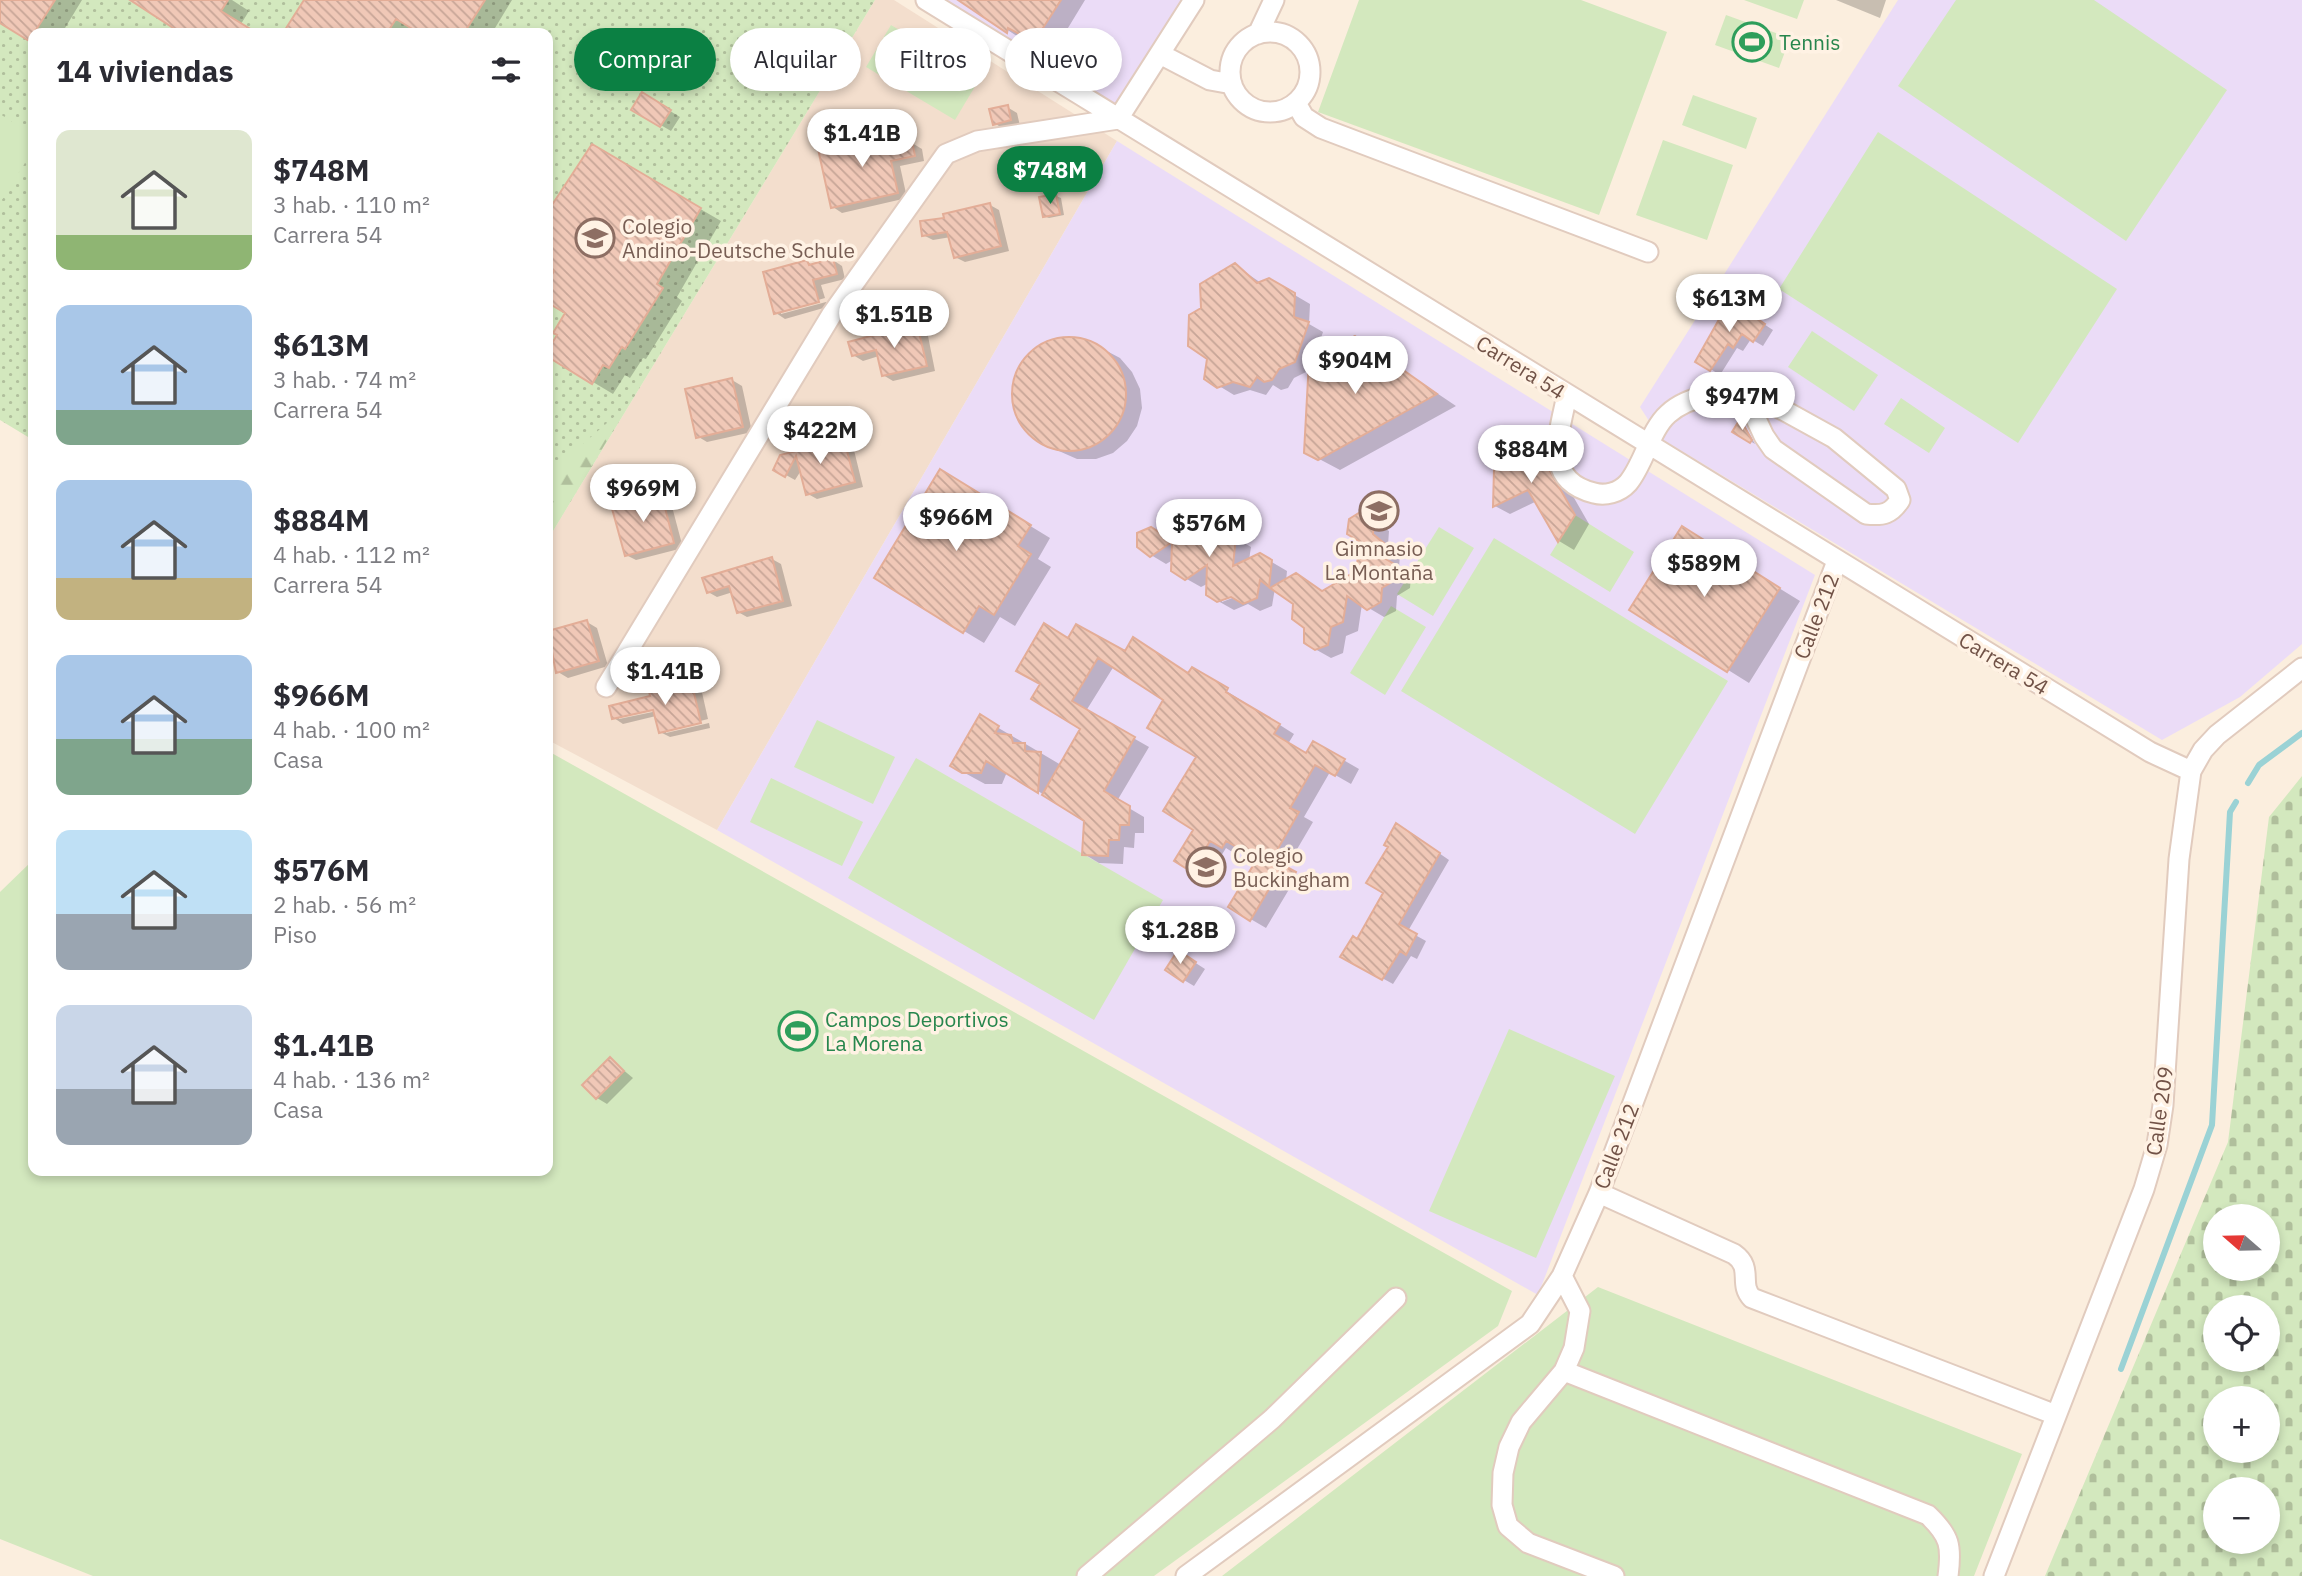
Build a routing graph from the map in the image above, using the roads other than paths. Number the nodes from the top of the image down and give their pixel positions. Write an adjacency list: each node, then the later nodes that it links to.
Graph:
1 (926, 0): 8 (street, Carrera 54)
2 (1194, 0): 5 (street)
3 (1274, 0): 4 (street)
4 (1258, 34): 6 (street); 7 (street)
5 (1160, 54): 6 (street); 8 (street)
6 (1232, 85): 7 (street)
7 (1296, 103): 9 (street)
8 (1118, 119): 11 (street, Carrera 54); 15 (street)
9 (1648, 252)
10 (1744, 393): 10 (street); 12 (street)
11 (1567, 395): 12 (street, Carrera 54); 12 (street)
12 (1650, 446): 13 (street, Carrera 54)
13 (1837, 561): 16 (street, Carrera 54); 17 (street, Calle 212)
14 (2302, 668): 16 (street, Calle 209)
15 (606, 687)
16 (2191, 771): 21 (street, Calle 209)
17 (1598, 1193): 18 (street, Calle 212); 21 (street)
18 (1562, 1276): 20 (street); 23 (street, Calle 212)
19 (1396, 1298): 22 (street)
20 (1564, 1371): 24 (street); 25 (street)
21 (2056, 1415): 26 (street, Calle 209)
22 (1087, 1576)
23 (1186, 1576)
24 (1615, 1576)
25 (1948, 1576)
26 (1994, 1576)

